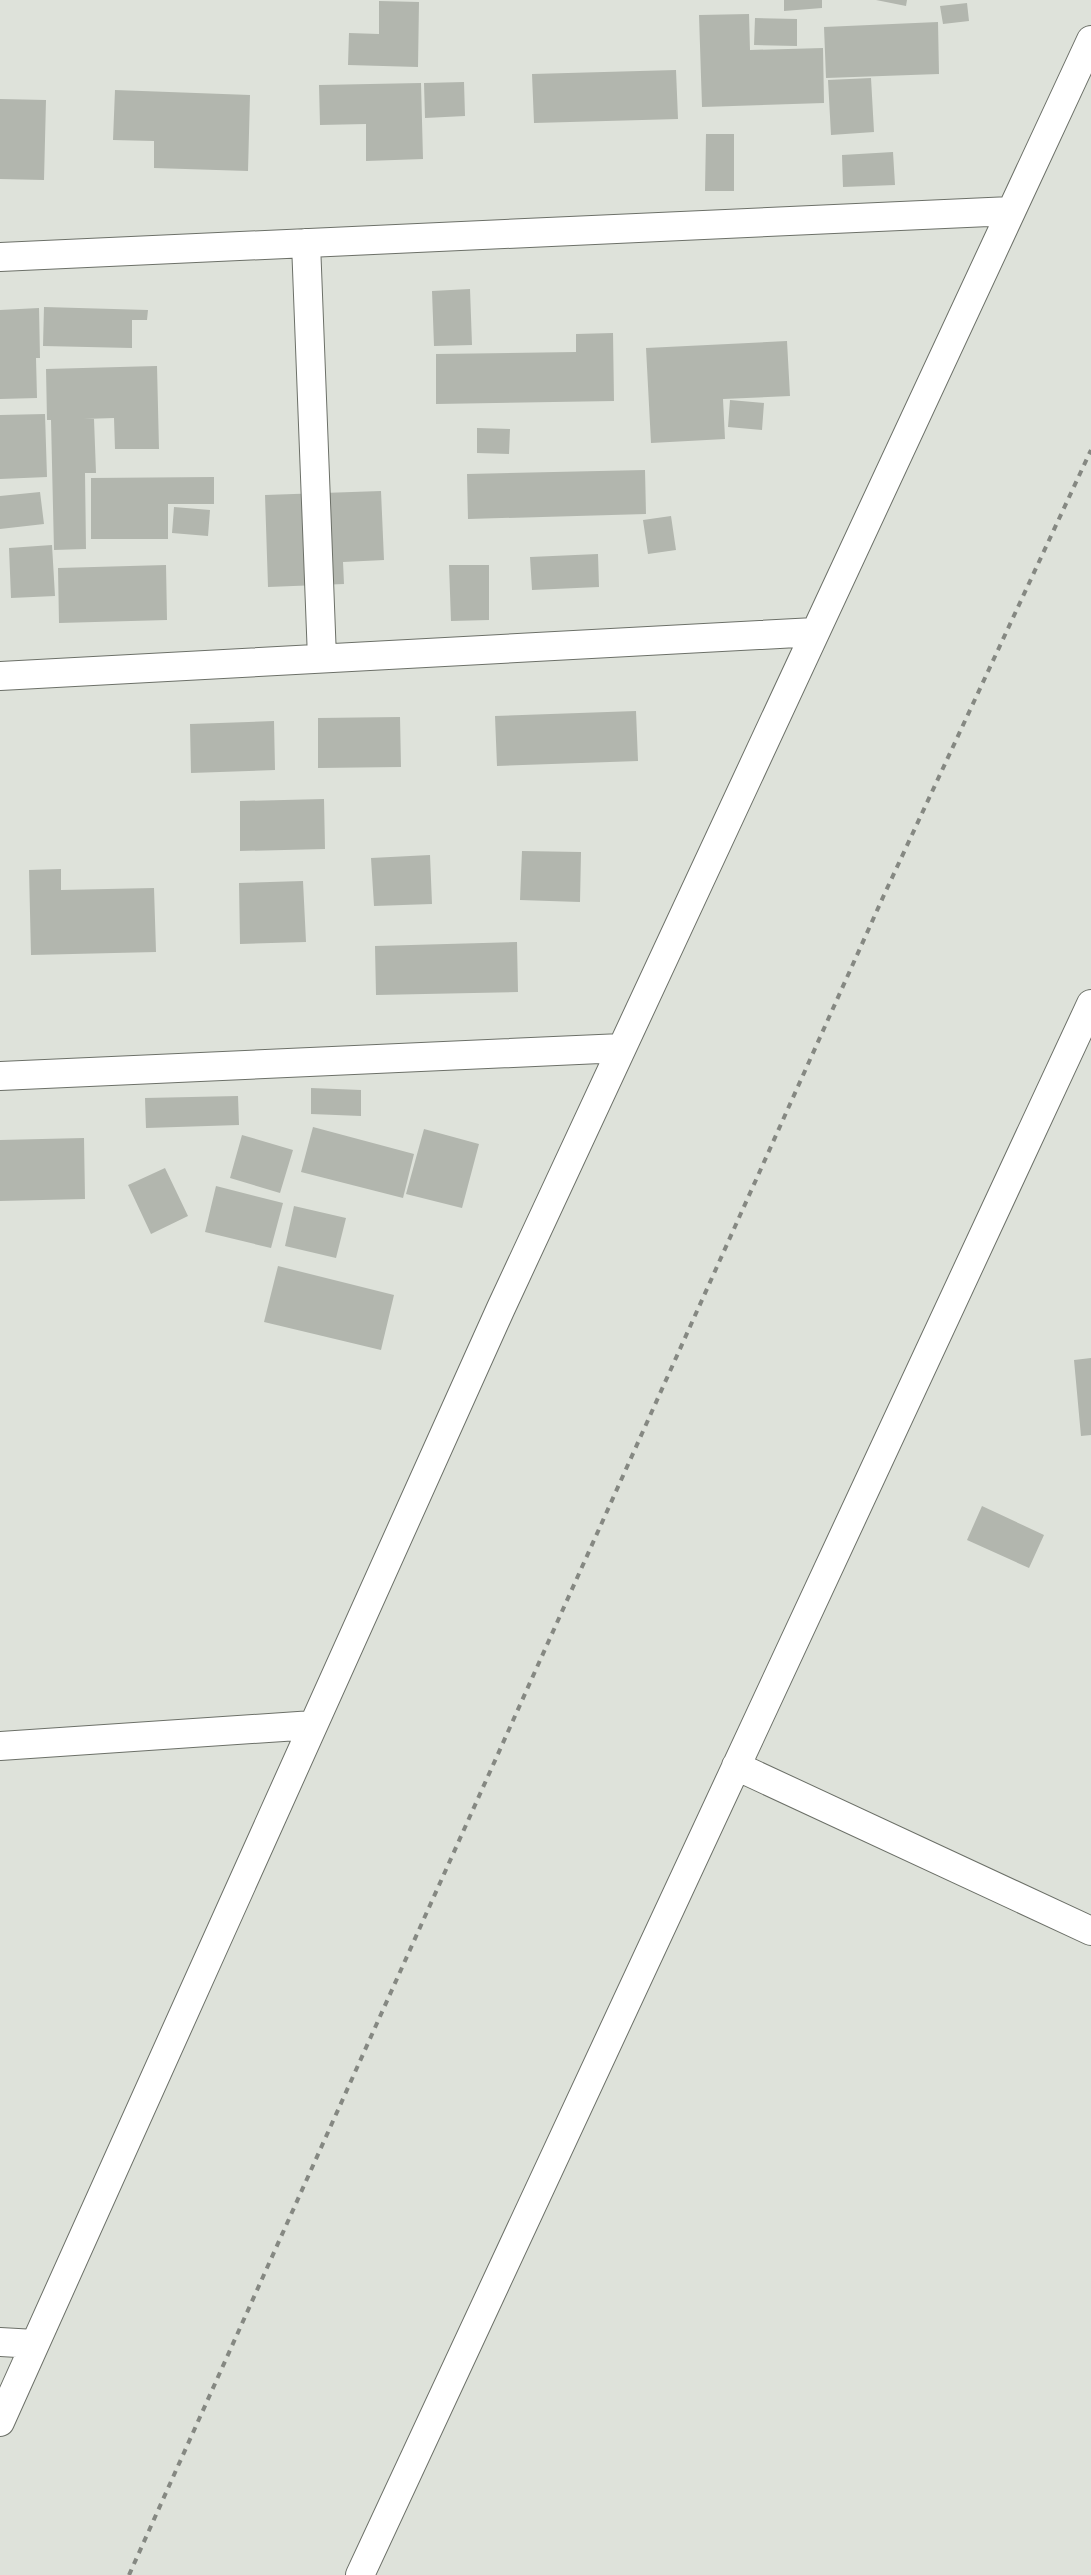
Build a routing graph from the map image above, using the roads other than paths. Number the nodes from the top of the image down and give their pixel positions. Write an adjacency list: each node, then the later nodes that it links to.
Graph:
1 (1091, 40): 2 (street)
2 (1011, 211): 3 (street); 5 (street)
3 (306, 243): 4 (street); 6 (street)
4 (0, 257)
5 (815, 632): 6 (street); 9 (street)
6 (322, 658): 7 (street)
7 (0, 676)
8 (1091, 1004): 13 (street)
9 (622, 1048): 10 (street); 11 (street)
10 (0, 1076)
11 (313, 1725): 12 (street); 16 (street)
12 (0, 1746)
13 (736, 1766): 14 (street); 18 (street)
14 (1091, 1931)
15 (0, 2342): 16 (street)
16 (35, 2344): 17 (street)
17 (0, 2422)
18 (360, 2575)

